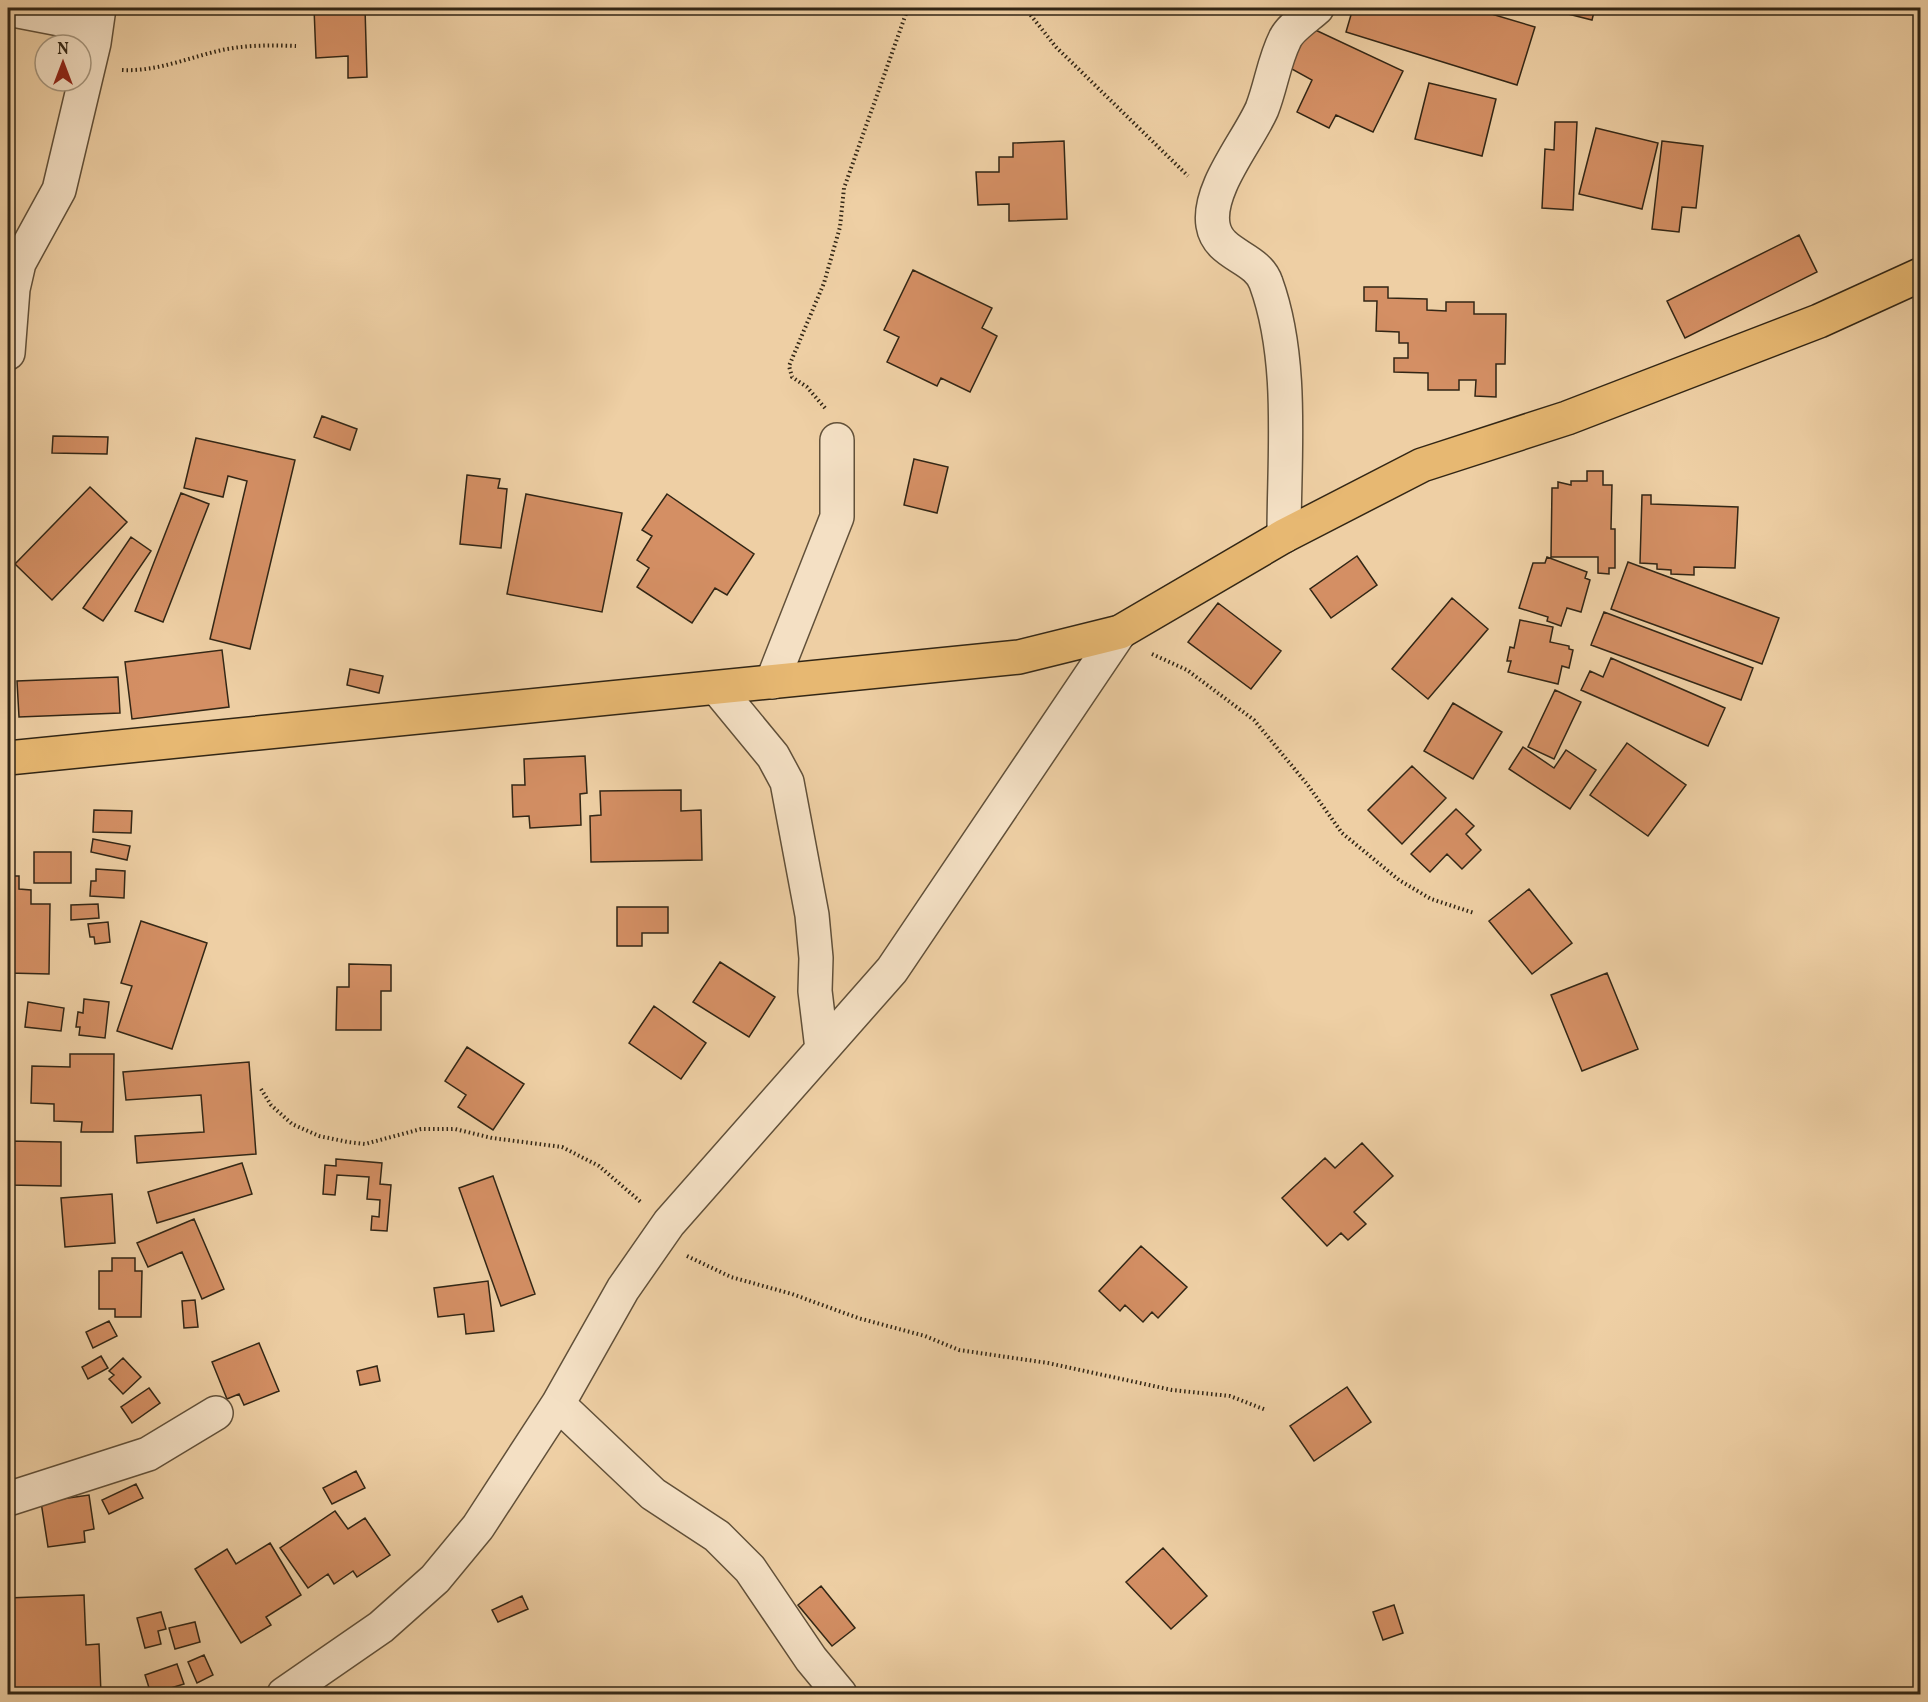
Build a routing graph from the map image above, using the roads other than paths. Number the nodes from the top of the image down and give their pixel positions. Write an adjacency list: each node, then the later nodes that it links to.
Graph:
1 (1317, 8): 7 (street)
2 (8, 9): 3 (street)
3 (97, 17): 5 (street)
4 (1920, 275): 7 (main road)
5 (8, 353)
6 (837, 440): 9 (street)
7 (1284, 536): 8 (main road)
8 (1117, 637): 9 (main road); 12 (street)
9 (772, 682): 10 (main road)
10 (717, 688): 11 (main road); 12 (street)
11 (8, 758)
12 (822, 1048): 13 (street)
13 (558, 1404): 16 (street); 17 (street)
14 (216, 1413): 15 (street)
15 (8, 1499)
16 (284, 1695)
17 (840, 1695)

